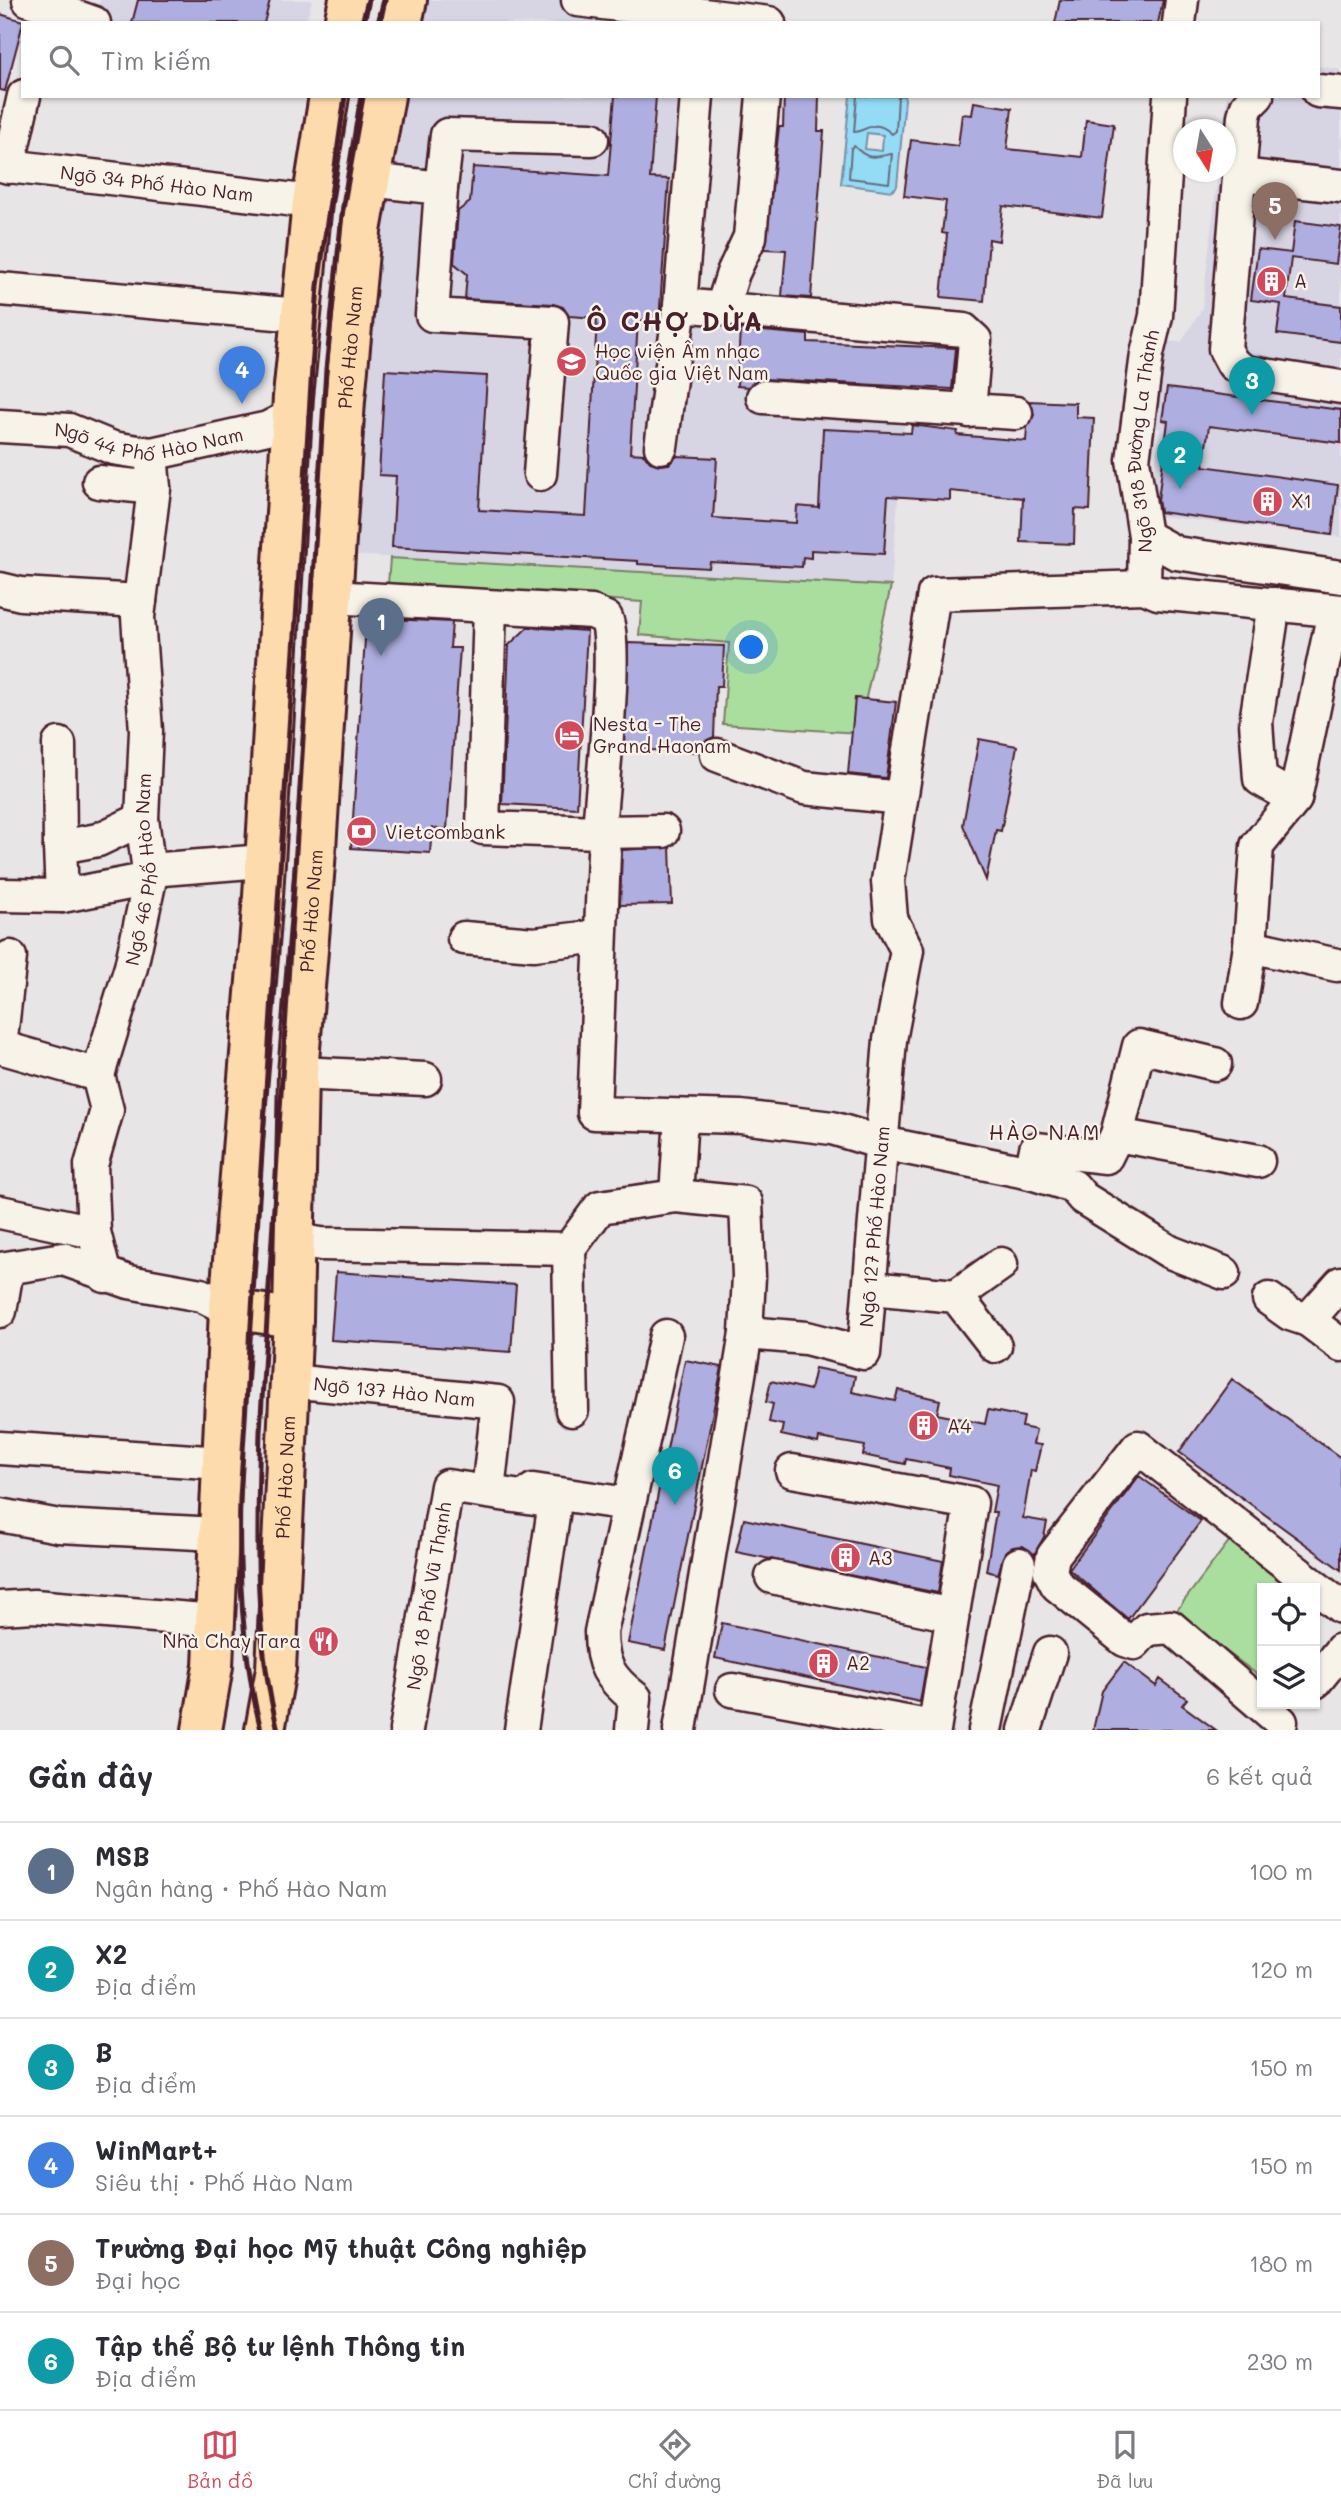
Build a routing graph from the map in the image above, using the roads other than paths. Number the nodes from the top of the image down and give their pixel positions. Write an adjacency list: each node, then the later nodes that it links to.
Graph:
1 (29, 0): 7 (lane)
2 (349, 0): 8 (main road)
3 (407, 0): 9 (main road)
4 (578, 0): 6 (lane)
5 (1182, 0): 11 (lane)
6 (703, 19): 10 (lane)
7 (88, 21)
8 (344, 21)
9 (402, 21)
10 (736, 21)
11 (1179, 21)
12 (1320, 91): 13 (lane)
13 (1341, 93)
14 (23, 98): 22 (lane)
15 (329, 98): 27 (main road)
16 (385, 98): 24 (main road, Phố Hào Nam)
17 (696, 98): 29 (lane)
18 (763, 98): 30 (lane)
19 (1170, 98): 44 (lane, Ngõ 318 Đường La Thành)
20 (1255, 98): 23 (lane)
21 (592, 139): 26 (lane)
22 (4, 166): 27 (lane, Ngõ 34 Phố Hào Nam)
23 (1239, 174): 25 (lane); 32 (lane)
24 (369, 180): 26 (lane); 37 (main road, Phố Hào Nam)
25 (1341, 186)
26 (441, 188): 41 (lane)
27 (312, 202): 31 (main road)
28 (0, 289): 31 (lane)
29 (680, 305): 30 (lane); 39 (lane)
30 (722, 308): 34 (lane)
31 (300, 315): 36 (main road)
32 (1341, 387)
33 (763, 397): 34 (lane)
34 (969, 411): 35 (lane)
35 (1016, 413)
36 (293, 415): 37 (main road); 40 (lane, Ngõ 44 Phố Hào Nam); 61 (main road)
37 (344, 419): 48 (main road, Phố Hào Nam)
38 (0, 426): 40 (lane, Ngõ 44 Phố Hào Nam)
39 (661, 447)
40 (151, 454): 43 (lane, Ngõ 46 Phố Hào Nam)
41 (540, 474)
42 (99, 482): 43 (lane)
43 (154, 488): 49 (lane, Ngõ 46 Phố Hào Nam)
44 (1145, 536): 45 (lane); 46 (lane, Ngõ 318 Đường La Thành)
45 (1341, 577)
46 (1144, 587): 50 (lane); 55 (lane, Ngõ 127 Phố Hào Nam)
47 (0, 589): 49 (lane)
48 (331, 597): 51 (lane); 62 (main road, Phố Hào Nam)
49 (140, 601): 57 (lane, Ngõ 46 Phố Hào Nam)
50 (1274, 604): 52 (lane); 56 (lane)
51 (490, 607): 59 (lane); 59 (lane)
52 (1337, 611): 56 (lane)
53 (59, 744): 60 (lane)
54 (717, 755): 55 (lane)
55 (901, 798): 80 (lane, Ngõ 127 Phố Hào Nam)
56 (1295, 799): 68 (lane)
57 (142, 819): 60 (lane); 63 (lane, Ngõ 46 Phố Hào Nam)
58 (663, 831): 59 (lane)
59 (601, 842): 66 (lane)
60 (60, 847): 65 (lane)
61 (264, 861): 62 (main road); 63 (lane); 96 (main road)
62 (315, 864): 75 (main road, Phố Hào Nam)
63 (150, 874): 65 (lane); 76 (lane, Ngõ 46 Phố Hào Nam)
64 (0, 895): 65 (lane)
65 (62, 896)
66 (600, 936): 67 (lane); 78 (lane)
67 (464, 938)
68 (1250, 946): 70 (lane); 71 (lane)
69 (10, 957): 72 (lane)
70 (1337, 965)
71 (1241, 1003)
72 (3, 1004): 73 (lane)
73 (0, 1047): 76 (lane)
74 (1215, 1064): 79 (lane)
75 (298, 1073): 77 (lane); 86 (main road, Phố Hào Nam)
76 (98, 1075): 85 (lane)
77 (425, 1079)
78 (681, 1116): 80 (lane); 83 (lane)
79 (1118, 1135): 81 (lane); 82 (lane)
80 (882, 1143): 82 (lane); 93 (lane, Ngõ 127 Phố Hào Nam)
81 (1258, 1161)
82 (1031, 1173): 90 (lane)
83 (676, 1196): 87 (lane); 100 (lane)
84 (0, 1212): 85 (lane)
85 (94, 1232): 91 (lane)
86 (295, 1240): 87 (lane); 98 (main road, Phố Hào Nam)
87 (569, 1249): 105 (lane)
88 (1000, 1264): 94 (lane)
89 (3, 1270): 91 (lane); 97 (lane)
90 (1224, 1273)
91 (105, 1276): 96 (lane)
92 (1341, 1283): 99 (lane)
93 (870, 1288): 94 (lane); 100 (lane, Ngõ 127 Phố Hào Nam)
94 (956, 1296): 103 (lane)
95 (1269, 1299): 99 (lane)
96 (229, 1309): 98 (main road); 107 (main road)
97 (0, 1311)
98 (293, 1318): 104 (main road, Phố Hào Nam)
99 (1308, 1320): 102 (lane)
100 (746, 1334): 130 (lane)
101 (666, 1336): 110 (lane)
102 (1341, 1345)
103 (995, 1346)
104 (290, 1381): 109 (lane, Ngõ 137 Hào Nam); 126 (main road, Phố Hào Nam)
105 (572, 1410)
106 (0, 1448): 107 (lane)
107 (222, 1463): 112 (main road)
108 (792, 1471): 117 (lane)
109 (489, 1487): 110 (lane); 127 (lane, Ngõ 18 Phố Vũ Thạnh); 128 (lane, Ngõ 18 Phố Vũ Thạnh)
110 (628, 1504): 129 (lane)
111 (0, 1515): 112 (lane)
112 (218, 1534): 118 (main road)
113 (1019, 1564): 131 (lane)
114 (772, 1577): 117 (lane)
115 (1341, 1607): 123 (lane)
116 (0, 1608): 118 (lane)
117 (952, 1615): 124 (lane)
118 (215, 1620): 125 (main road)
119 (1341, 1650): 121 (lane)
120 (1050, 1653): 132 (lane)
121 (1320, 1676)
122 (732, 1690): 124 (lane)
123 (1285, 1719)
124 (934, 1728)
125 (202, 1730)
126 (265, 1730)
127 (406, 1730)
128 (520, 1730)
129 (632, 1730)
130 (680, 1730)
131 (987, 1730)
132 (1025, 1730)

